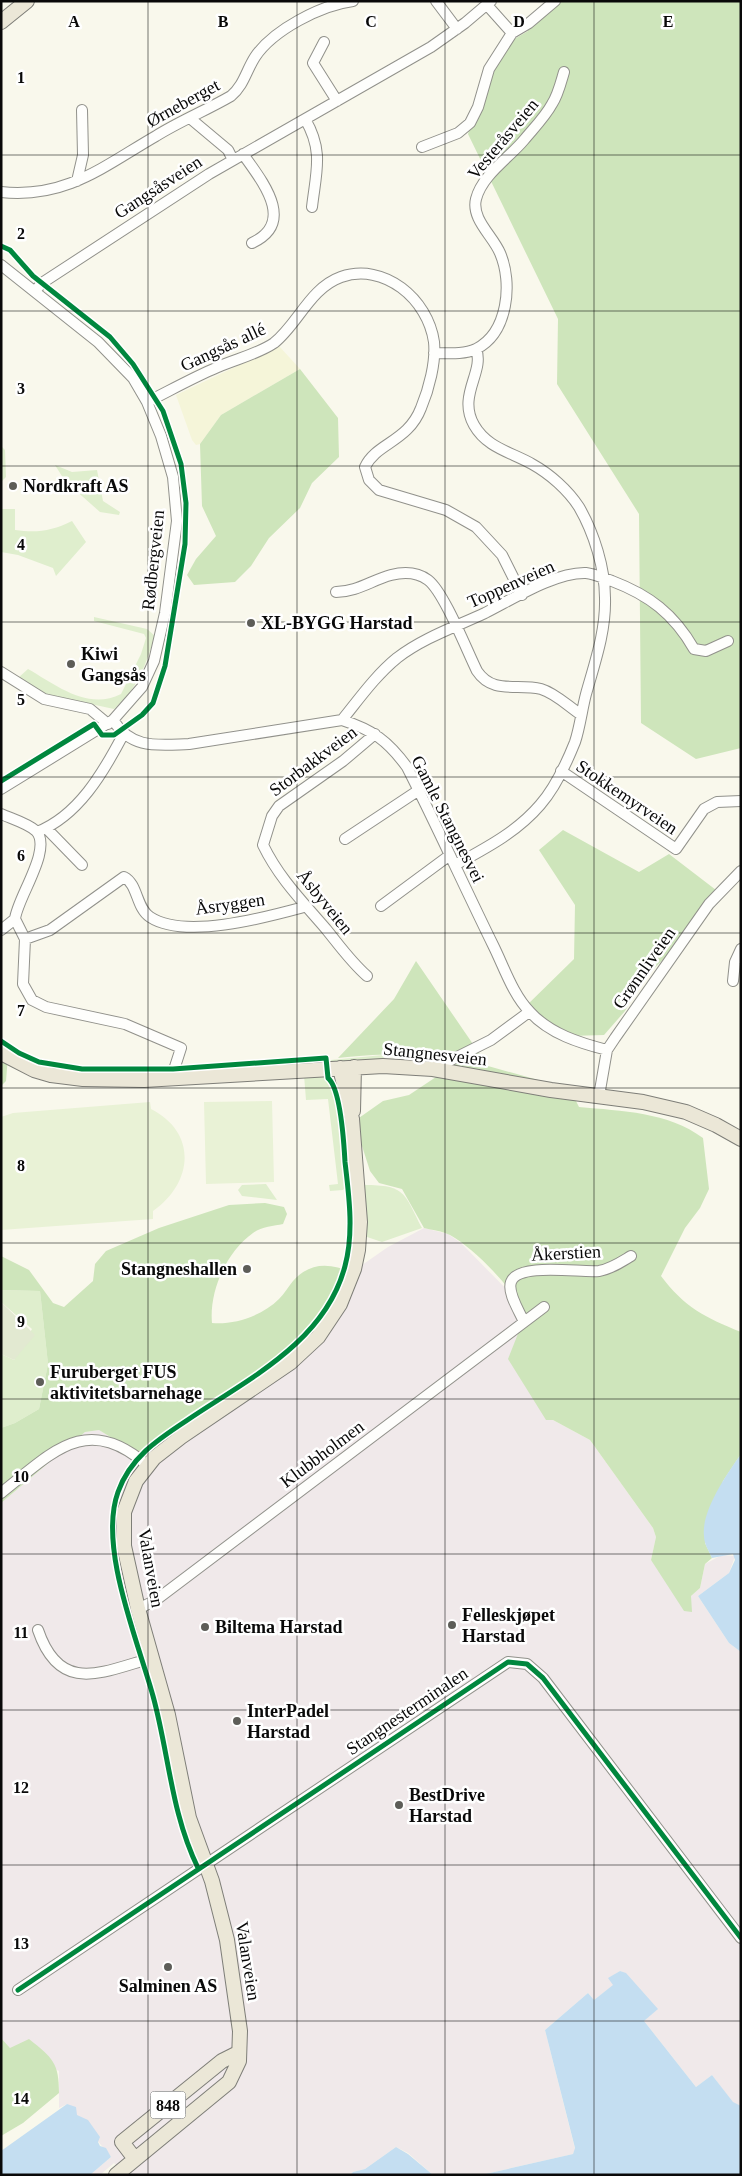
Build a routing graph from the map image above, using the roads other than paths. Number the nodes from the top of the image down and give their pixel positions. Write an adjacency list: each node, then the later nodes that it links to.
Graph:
1 (27, 1): 6 (main road)
2 (353, 1): 13 (street, Ørneberget)
3 (436, 1): 7 (street)
4 (555, 1): 8 (street)
5 (489, 3): 7 (street, Gangsåsveien); 8 (street)
6 (1, 22)
7 (457, 29): 11 (street, Gangsåsveien)
8 (512, 33): 15 (street)
9 (324, 42): 11 (street)
10 (564, 72): 24 (street, Vesteråsveien)
11 (337, 101): 14 (street, Gangsåsveien)
12 (82, 110): 18 (street)
13 (192, 118): 17 (street); 18 (street, Ørneberget)
14 (305, 119): 16 (street, Gangsåsveien); 20 (street)
15 (422, 147)
16 (244, 154): 17 (street, Gangsåsveien); 21 (street)
17 (233, 160): 23 (street, Gangsåsveien)
18 (77, 181): 19 (street, Ørneberget)
19 (1, 192)
20 (312, 207)
21 (252, 243)
22 (1, 265): 23 (street, Rødbergveien)
23 (36, 291): 26 (street, Rødbergveien)
24 (476, 349): 25 (street); 27 (street, Stokkemyrveien)
25 (434, 353): 26 (street, Gangsås allé); 29 (street, Gangsås allé)
26 (147, 402): 35 (street, Rødbergveien)
27 (602, 578): 29 (street, Toppenveien); 31 (street, Toppenveien); 33 (street, Stokkemyrveien)
28 (336, 592): 30 (street)
29 (522, 595): 30 (street, Toppenveien)
30 (455, 626): 33 (street); 34 (street, Toppenveien)
31 (728, 641)
32 (1, 672): 35 (street)
33 (580, 714): 38 (street, Stokkemyrveien)
34 (342, 720): 36 (street, Gamle Stangnesvei); 37 (street, Gamle Stangnesvei)
35 (111, 722): 37 (street); 39 (street, Rødbergveien)
36 (375, 734): 40 (street, Gamle Stangnesvei); 45 (street, Storbakkveien)
37 (123, 735): 43 (street)
38 (561, 771): 41 (street, Stokkemyrveien); 48 (street, Stokkemyrveien)
39 (1, 789)
40 (419, 790): 44 (street); 46 (street, Gamle Stangnesvei)
41 (741, 801)
42 (1, 814): 43 (street)
43 (41, 830): 47 (street); 52 (street)
44 (345, 839)
45 (263, 844): 51 (street, Åsbyveien)
46 (450, 855): 48 (street, Gamle Stangnesvei); 50 (street)
47 (82, 865)
48 (454, 865): 58 (street, Gamle Stangnesvei)
49 (741, 871): 59 (street, Grønnliveien)
50 (381, 906)
51 (304, 907): 54 (street, Åsryggen); 56 (street, Åsbyveien)
52 (15, 918): 53 (street); 54 (street)
53 (1, 930)
54 (25, 939): 63 (street)
55 (741, 949): 57 (street)
56 (368, 976)
57 (733, 981)
58 (529, 1012): 59 (street, Gamle Stangnesvei); 62 (street)
59 (607, 1050): 64 (street, Grønnliveien)
60 (1, 1053): 63 (main road, Stangnesveien)
61 (347, 1068): 62 (main road, Stangnesveien); 63 (main road, Stangnesveien); 69 (main road, Valanveien / 848)
62 (433, 1069): 64 (main road, Stangnesveien)
63 (172, 1079)
64 (599, 1096): 65 (main road, Stangnesveien)
65 (741, 1139)
66 (631, 1256): 68 (street, Åkerstien)
67 (544, 1307): 68 (street)
68 (524, 1322): 71 (street, Klubbholmen)
69 (146, 1465): 70 (street); 71 (main road, Valanveien / 848)
70 (1, 1493)
71 (138, 1609): 73 (main road, Valanveien / 848)
72 (38, 1630): 73 (street)
73 (152, 1658): 74 (main road, Valanveien / 848)
74 (205, 1863): 75 (street, Stangnesterminalen); 76 (street, Stangnesterminalen); 77 (main road, Valanveien / 848)
75 (741, 1938)
76 (18, 1990)
77 (238, 2054): 78 (main road, 848); 78 (main road, 848)
78 (125, 2167)

